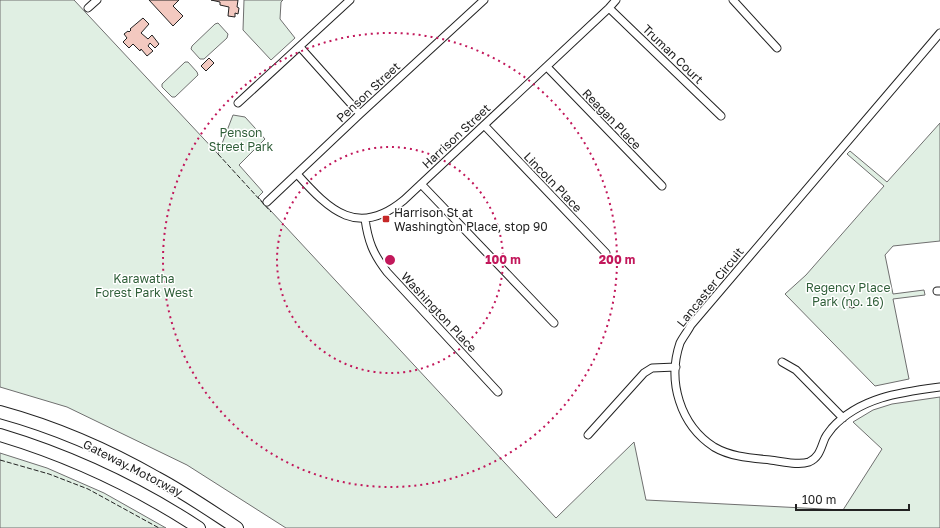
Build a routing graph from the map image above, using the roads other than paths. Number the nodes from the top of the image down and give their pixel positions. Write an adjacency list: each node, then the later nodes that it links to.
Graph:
1 (97, 0): 6 (street)
2 (350, 0): 9 (street)
3 (484, 0): 13 (street, Penson Street)
4 (616, 0): 7 (street, Harrison Street)
5 (733, 0): 10 (street)
6 (88, 8)
7 (609, 8): 11 (street, Harrison Street); 14 (street, Truman Court)
8 (940, 33): 24 (street, Lancaster Circuit)
9 (300, 47): 12 (street); 13 (street)
10 (777, 48)
11 (547, 67): 15 (street, Harrison Street); 18 (street, Reagan Place)
12 (238, 103)
13 (360, 114): 16 (street, Penson Street)
14 (721, 116)
15 (484, 125): 17 (street, Harrison Street); 21 (street, Lincoln Place)
16 (297, 174): 19 (street, Penson Street); 20 (street, Harrison Street)
17 (421, 184): 20 (street, Harrison Street); 22 (street)
18 (662, 186)
19 (267, 202)
20 (365, 219): 26 (street, Washington Place)
21 (606, 253)
22 (554, 323)
23 (782, 362): 28 (street)
24 (676, 367): 28 (street, Lancaster Circuit); 29 (street)
25 (940, 387): 28 (street, Lancaster Circuit)
26 (498, 392)
27 (0, 412): 32 (highway, Gateway Motorway)
28 (843, 418)
29 (588, 434)
30 (0, 435): 31 (highway, Gateway Motorway)
31 (199, 528)
32 (238, 528)

